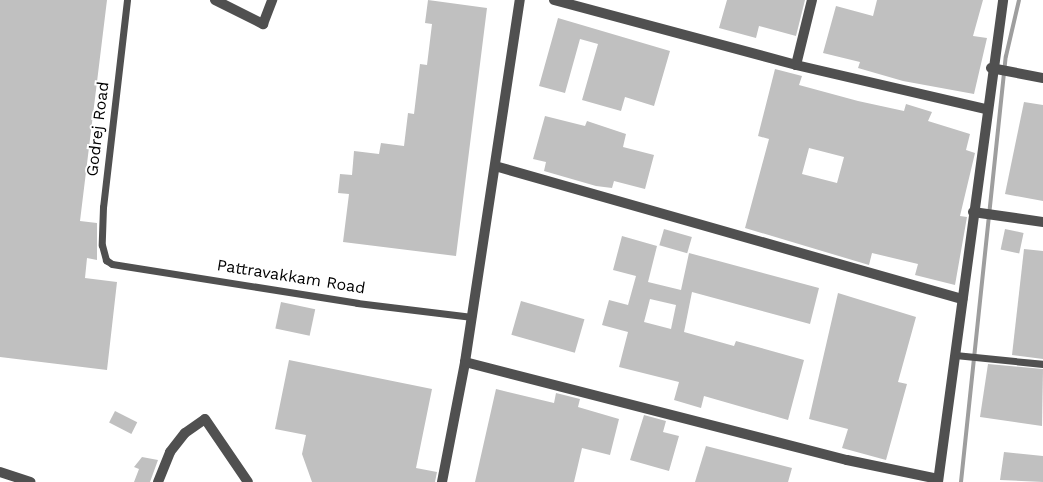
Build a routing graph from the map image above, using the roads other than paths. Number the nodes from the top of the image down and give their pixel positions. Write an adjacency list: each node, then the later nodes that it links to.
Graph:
1 (127, 0): 15 (lane, Godrej Road)
2 (215, 0): 3 (street)
3 (272, 0)
4 (520, 0): 12 (street)
5 (554, 0): 8 (street)
6 (812, 0): 8 (street)
7 (1003, 0): 9 (street)
8 (796, 65): 11 (street)
9 (991, 68): 10 (street); 11 (street)
10 (1043, 78)
11 (985, 109): 13 (street)
12 (495, 166): 16 (street); 17 (street)
13 (973, 212): 14 (street); 16 (street)
14 (1043, 222)
15 (106, 260): 17 (lane, Pattravakkam Road)
16 (962, 299): 18 (street)
17 (472, 318): 19 (street)
18 (955, 354): 20 (lane); 22 (street)
19 (465, 362): 22 (street); 26 (street)
20 (1043, 364)
21 (0, 472): 23 (street)
22 (938, 481)
23 (30, 482)
24 (158, 482): 25 (street)
25 (248, 482)
26 (442, 482)

